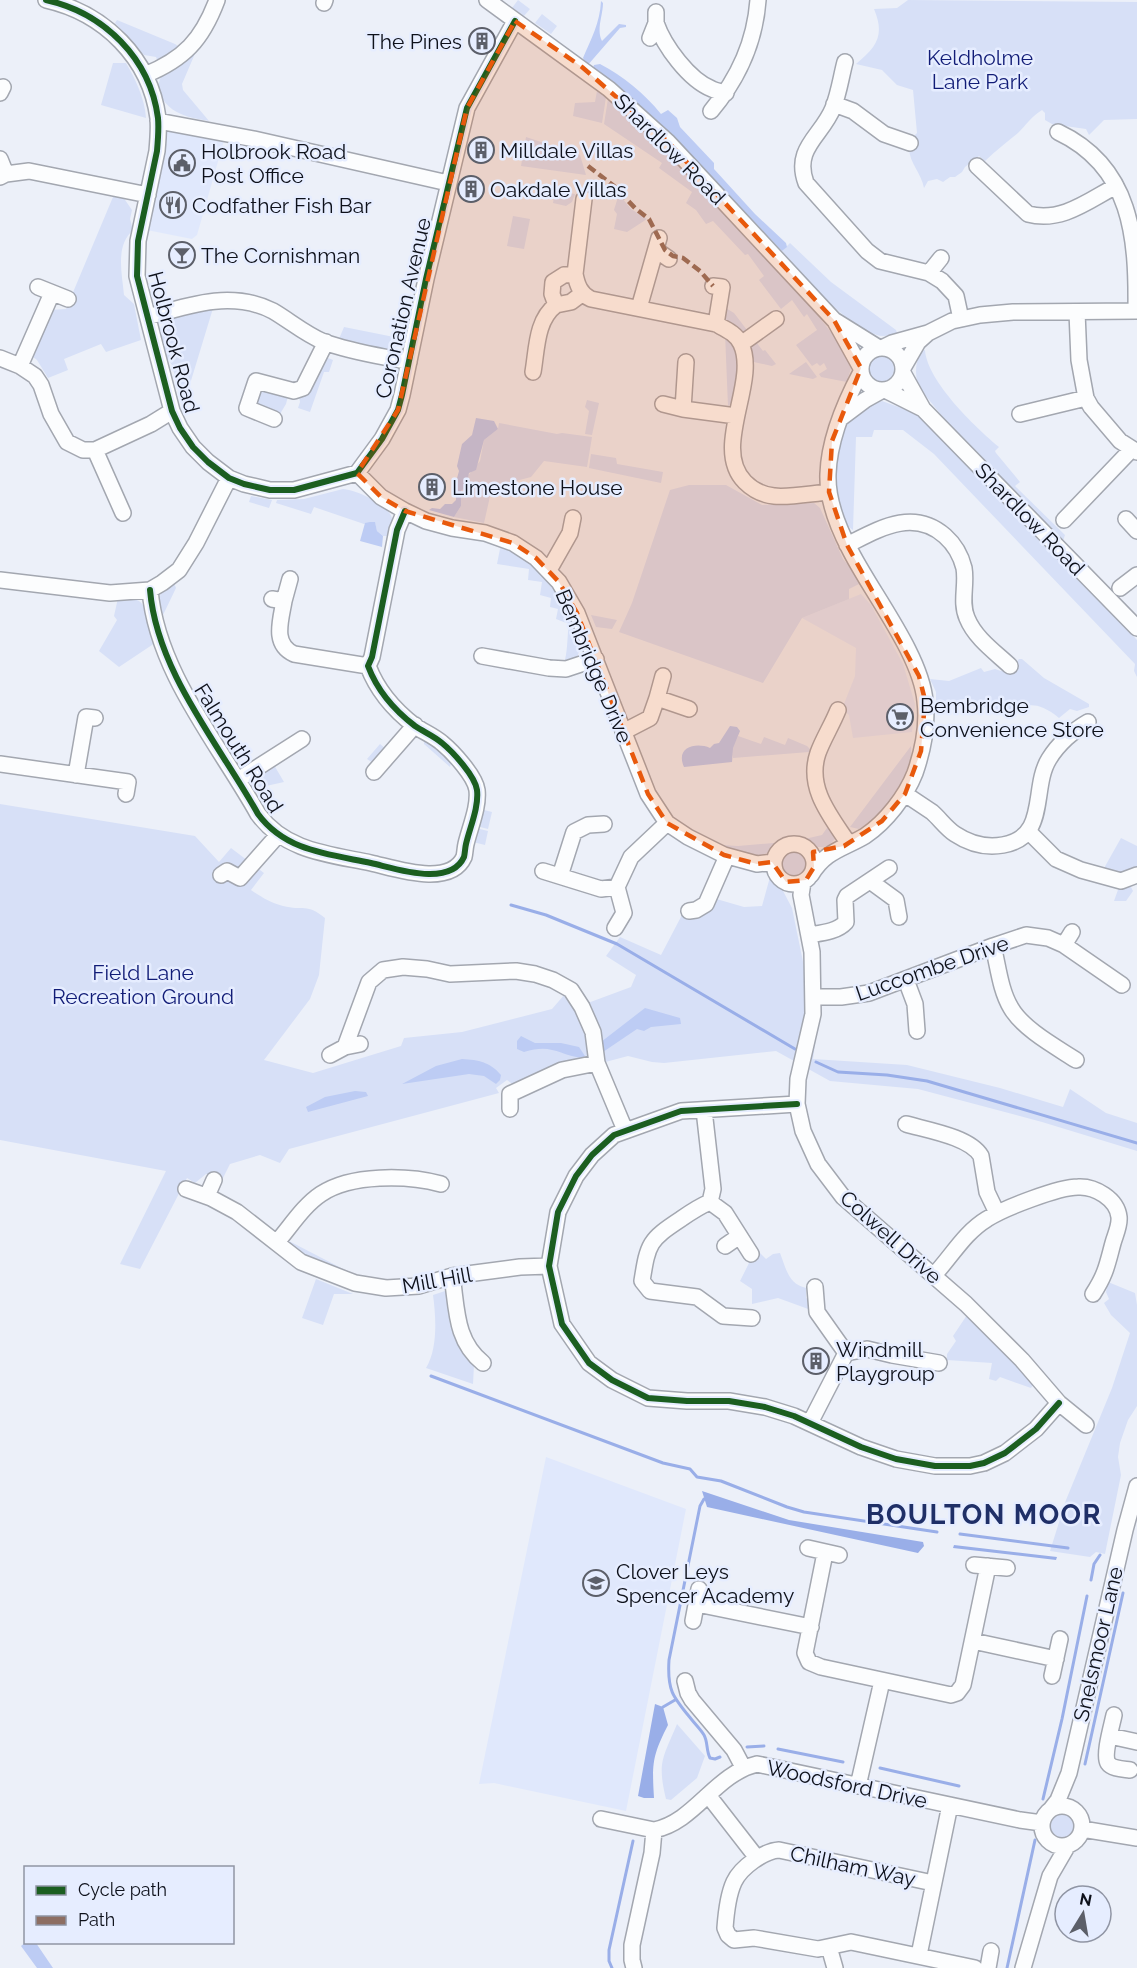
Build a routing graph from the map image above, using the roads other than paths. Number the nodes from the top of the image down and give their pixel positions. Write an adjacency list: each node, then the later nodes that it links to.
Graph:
1 (47, 0): 8 (street, Holbrook Road)
2 (217, 0): 8 (street)
3 (487, 0): 5 (street, Shardlow Road)
4 (758, 0): 9 (street)
5 (515, 21): 18 (street, Coronation Avenue); 37 (street, Shardlow Road)
6 (650, 38): 9 (street)
7 (845, 62): 10 (street)
8 (145, 75): 12 (street, Holbrook Road)
9 (726, 93): 11 (street)
10 (831, 107): 14 (street); 25 (street)
11 (711, 111)
12 (158, 121): 18 (street); 20 (street, Holbrook Road)
13 (1058, 132): 19 (street)
14 (910, 143)
15 (0, 159): 17 (street)
16 (977, 166): 19 (street)
17 (3, 176): 20 (street)
18 (448, 183): 44 (street, Coronation Avenue)
19 (1116, 186): 22 (street)
20 (148, 195): 34 (street, Holbrook Road)
21 (585, 199): 26 (street)
22 (1133, 216): 32 (street)
23 (941, 258): 25 (street)
24 (669, 259): 31 (street)
25 (929, 273): 36 (street)
26 (575, 274): 28 (street); 30 (street)
27 (713, 286): 38 (street)
28 (583, 293): 30 (street); 31 (street)
29 (68, 299): 46 (street)
30 (556, 305): 49 (street)
31 (639, 308): 38 (street)
32 (1136, 311): 33 (street)
33 (1077, 312): 36 (street); 51 (street)
34 (148, 317): 40 (street); 55 (street, Holbrook Road)
35 (776, 319): 41 (street)
36 (961, 319): 39 (street)
37 (834, 320): 42 (street, Shardlow Road); 47 (street, Shardlow Road)
38 (716, 324): 41 (street)
39 (928, 333): 42 (street); 48 (street)
40 (326, 342): 44 (street); 59 (street)
41 (741, 344): 56 (street)
42 (881, 348): 47 (street); 48 (street)
43 (0, 358): 46 (street)
44 (409, 362): 62 (street, Coronation Avenue)
45 (686, 362): 53 (street)
46 (20, 366): 60 (street)
47 (861, 370): 50 (street); 58 (street)
48 (903, 370): 50 (street); 54 (street, Shardlow Road)
49 (533, 372)
50 (884, 390): 54 (street, Shardlow Road); 58 (street)
51 (1086, 398): 57 (street); 61 (street)
52 (663, 404): 53 (street)
53 (682, 409): 56 (street)
54 (923, 410): 78 (street, Shardlow Road)
55 (172, 411): 60 (street); 63 (street, Holbrook Road)
56 (736, 416): 64 (street)
57 (1028, 417)
58 (842, 418): 64 (street)
59 (274, 419)
60 (96, 450): 66 (street)
61 (1134, 451): 69 (street)
62 (357, 473): 63 (street); 65 (street, Bembridge Drive)
63 (229, 478): 77 (street)
64 (829, 492): 71 (street)
65 (405, 511): 72 (street, Bembridge Drive); 81 (street)
66 (123, 513)
67 (573, 518): 72 (street)
68 (1126, 519): 70 (street)
69 (1064, 520)
70 (1137, 531)
71 (847, 545): 82 (street); 97 (street)
72 (549, 570): 80 (street, Bembridge Drive)
73 (1137, 575): 76 (street)
74 (290, 579): 81 (street)
75 (0, 580): 77 (street)
76 (1120, 588)
77 (150, 590): 95 (street, Falmouth Road)
78 (1137, 628)
79 (482, 656): 80 (street)
80 (596, 659): 90 (street, Bembridge Drive)
81 (368, 666): 89 (street, Falmouth Road)
82 (1010, 666)
83 (663, 676): 84 (street)
84 (657, 698): 85 (street); 90 (street)
85 (689, 709)
86 (838, 710): 102 (street)
87 (95, 718): 94 (street)
88 (1089, 722): 100 (street)
89 (415, 725): 93 (street); 101 (street, Falmouth Road)
90 (623, 732): 98 (street, Bembridge Drive)
91 (294, 739): 95 (street)
92 (0, 764): 94 (street)
93 (379, 772)
94 (76, 775): 96 (street)
95 (238, 780): 101 (street, Falmouth Road)
96 (126, 794)
97 (905, 794): 100 (street); 102 (street)
98 (667, 823): 104 (street, Bembridge Drive); 113 (street)
99 (604, 824): 110 (street)
100 (1029, 831): 109 (street)
101 (278, 835): 108 (street)
102 (842, 847): 103 (street); 112 (street)
103 (810, 851): 105 (street); 112 (street)
104 (727, 856): 105 (street, Bembridge Drive); 114 (street)
105 (774, 862): 112 (street)
106 (890, 868): 111 (street)
107 (543, 871): 110 (street)
108 (220, 875)
109 (1137, 875)
110 (560, 876): 113 (street)
111 (870, 881): 115 (street); 117 (street)
112 (802, 884): 117 (street, Colwell Drive)
113 (618, 887): 116 (street)
114 (689, 911)
115 (899, 917)
116 (615, 928)
117 (809, 935): 121 (street, Colwell Drive)
118 (993, 946): 119 (street, Luccombe Drive); 120 (street, Luccombe Drive); 124 (street)
119 (906, 980): 121 (street, Luccombe Drive); 122 (street)
120 (1112, 983)
121 (813, 997): 127 (street, Colwell Drive)
122 (917, 1031)
123 (330, 1055): 125 (street)
124 (1076, 1060)
125 (597, 1063): 126 (street); 130 (street)
126 (508, 1096)
127 (797, 1104): 128 (street); 142 (street, Colwell Drive)
128 (704, 1110): 130 (street); 135 (street)
129 (906, 1124): 136 (street)
130 (625, 1130): 141 (street)
131 (214, 1180): 134 (street)
132 (441, 1184): 138 (street)
133 (186, 1189): 134 (street, Mill Hill)
134 (207, 1196): 138 (street, Mill Hill)
135 (710, 1202): 137 (street); 146 (street)
136 (997, 1213): 142 (street); 145 (street)
137 (738, 1237): 139 (street); 140 (street)
138 (277, 1242): 143 (street, Mill Hill)
139 (725, 1246)
140 (751, 1254)
141 (549, 1266): 143 (street, Mill Hill); 151 (street)
142 (934, 1275): 150 (street, Colwell Drive)
143 (452, 1276): 148 (street)
144 (815, 1287): 147 (street)
145 (1093, 1294)
146 (752, 1318)
147 (846, 1353): 149 (street); 151 (street)
148 (483, 1363)
149 (939, 1363)
150 (1059, 1403): 151 (street); 152 (street, Colwell Drive)
151 (810, 1423)
152 (1086, 1425)
153 (1137, 1486): 154 (street, Snelsmoor Lane)
154 (1133, 1510): 170 (street, Snelsmoor Lane)
155 (808, 1548): 158 (street)
156 (1007, 1568): 160 (street)
157 (693, 1621): 158 (street)
158 (811, 1627): 164 (street)
159 (1060, 1639): 161 (street)
160 (973, 1641): 161 (street); 164 (street)
161 (1056, 1659): 162 (street)
162 (1052, 1676)
163 (685, 1681): 168 (street)
164 (882, 1681): 171 (street)
165 (1114, 1715): 166 (street)
166 (1109, 1742): 167 (street); 169 (street)
167 (1137, 1742)
168 (743, 1767): 171 (street, Woodsford Drive); 172 (street, Woodsford Drive)
169 (1130, 1770)
170 (1069, 1773): 174 (street, Snelsmoor Lane); 175 (street, Snelsmoor Lane)
171 (858, 1786): 173 (street, Woodsford Drive)
172 (708, 1795): 178 (street, Woodsford Drive); 182 (street)
173 (950, 1805): 179 (street, Woodsford Drive); 184 (street)
174 (1051, 1809): 175 (street); 179 (street)
175 (1075, 1810): 177 (street)
176 (601, 1819): 178 (street)
177 (1082, 1829): 180 (street); 181 (street)
178 (654, 1830): 188 (street)
179 (1044, 1831): 181 (street); 183 (street)
180 (1137, 1838)
181 (1068, 1845): 183 (street)
182 (757, 1858): 184 (street, Chilham Way); 185 (street, Chilham Way)
183 (1050, 1876): 192 (street)
184 (933, 1883): 187 (street)
185 (829, 1947): 187 (street, Chilham Way); 189 (street)
186 (992, 1951): 191 (street)
187 (919, 1955): 190 (street, Chilham Way)
188 (634, 1968)
189 (835, 1968)
190 (975, 1968)
191 (988, 1968)
192 (1023, 1968)

